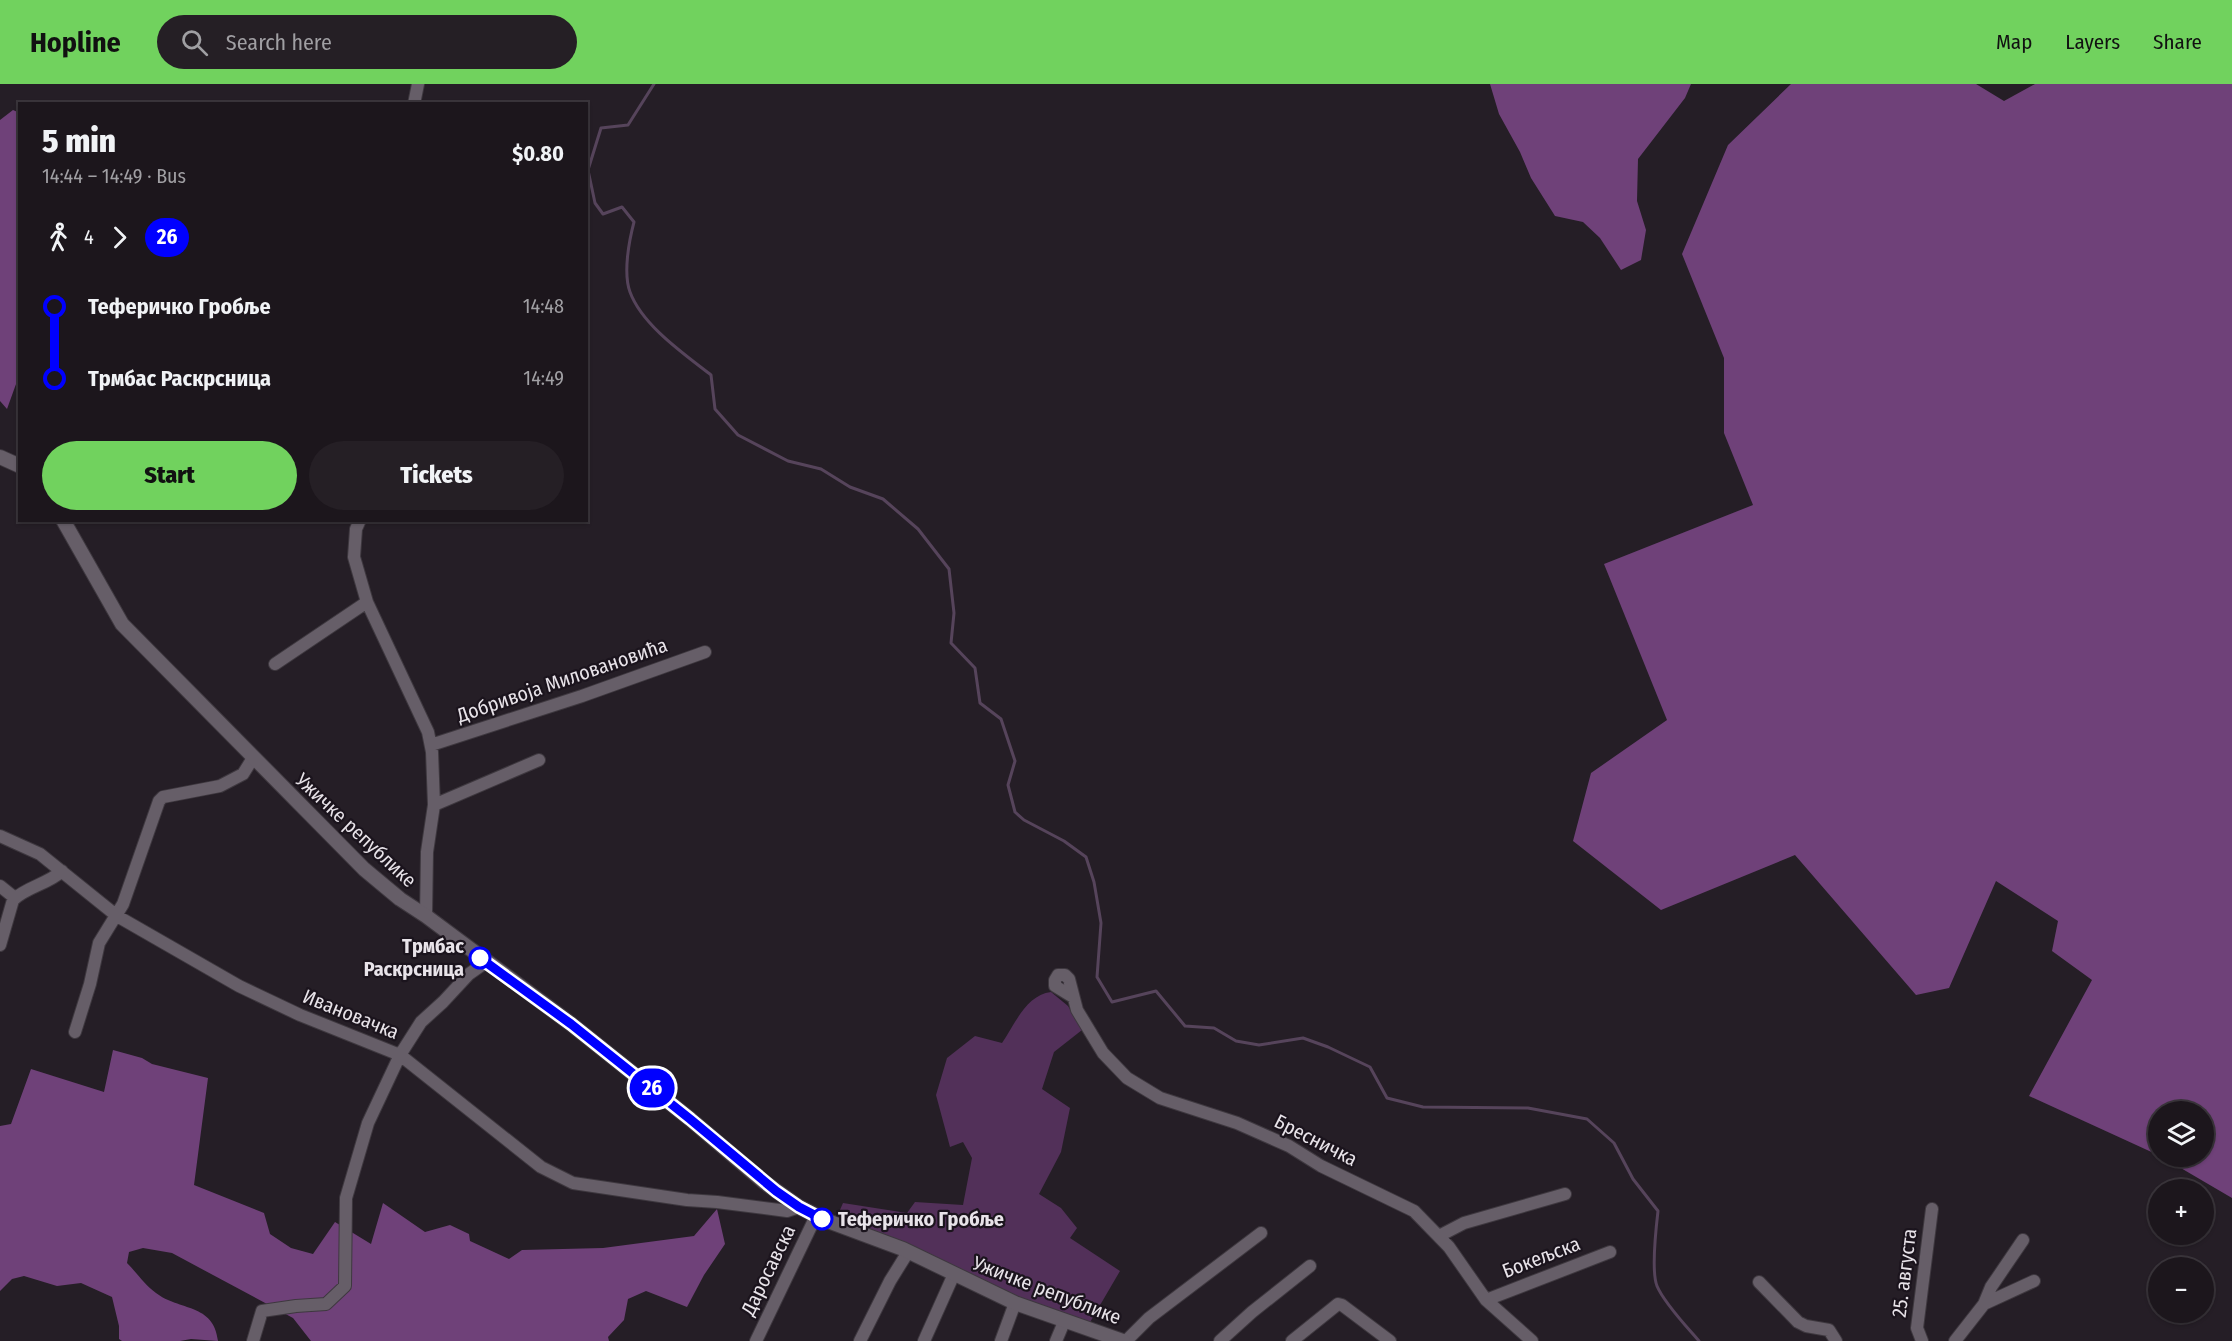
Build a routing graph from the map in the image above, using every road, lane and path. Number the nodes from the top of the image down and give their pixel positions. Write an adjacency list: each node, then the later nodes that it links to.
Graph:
1 (418, 84): 2 (street)
2 (414, 102)
3 (0, 457): 4 (street)
4 (18, 465)
5 (64, 522): 11 (street, Ужичке републике)
6 (359, 522): 7 (street)
7 (368, 602): 9 (street); 10 (street)
8 (705, 652): 10 (street, Добривоја Миловановића)
9 (275, 664)
10 (430, 744): 13 (street)
11 (253, 758): 18 (street); 19 (street, Ужичке републике)
12 (539, 760): 13 (street)
13 (434, 805): 19 (street)
14 (0, 836): 15 (street, Ивановачка)
15 (62, 871): 17 (street); 18 (street, Ивановачка)
16 (0, 886): 17 (street)
17 (15, 898): 20 (street)
18 (117, 916): 23 (street); 24 (street, Ивановачка)
19 (426, 916): 21 (street, Ужичке републике)
20 (0, 945)
21 (486, 962): 24 (street); 26 (street, Ужичке републике)
22 (1073, 997): 30 (street, Бресничка)
23 (75, 1032)
24 (400, 1055): 26 (street, Ивановачка); 43 (street)
25 (1565, 1194): 30 (street)
26 (799, 1207): 28 (street, Ужичке републике)
27 (1932, 1209): 54 (street, 25. августа)
28 (816, 1216): 32 (street, Ужичке републике); 44 (street, Даросавска)
29 (1261, 1233): 42 (street)
30 (1439, 1236): 38 (street, Бресничка)
31 (2023, 1240): 40 (street)
32 (908, 1252): 35 (street, Ужичке републике); 45 (street)
33 (1610, 1252): 38 (street, Бокељска)
34 (1310, 1266): 49 (street)
35 (954, 1274): 39 (street, Ужичке републике); 46 (street)
36 (2034, 1281): 40 (street)
37 (1759, 1282): 53 (street)
38 (1486, 1300): 52 (street, Бресничка)
39 (1015, 1303): 41 (street, Ужичке републике); 47 (street)
40 (1984, 1304): 55 (street)
41 (1064, 1322): 42 (street, Ужичке републике); 48 (street)
42 (1117, 1340)
43 (253, 1341)
44 (756, 1341)
45 (860, 1341)
46 (924, 1341)
47 (1001, 1341)
48 (1056, 1341)
49 (1220, 1341)
50 (1292, 1341): 51 (street)
51 (1390, 1341)
52 (1532, 1341)
53 (1836, 1341)
54 (1922, 1341)
55 (1955, 1341)

